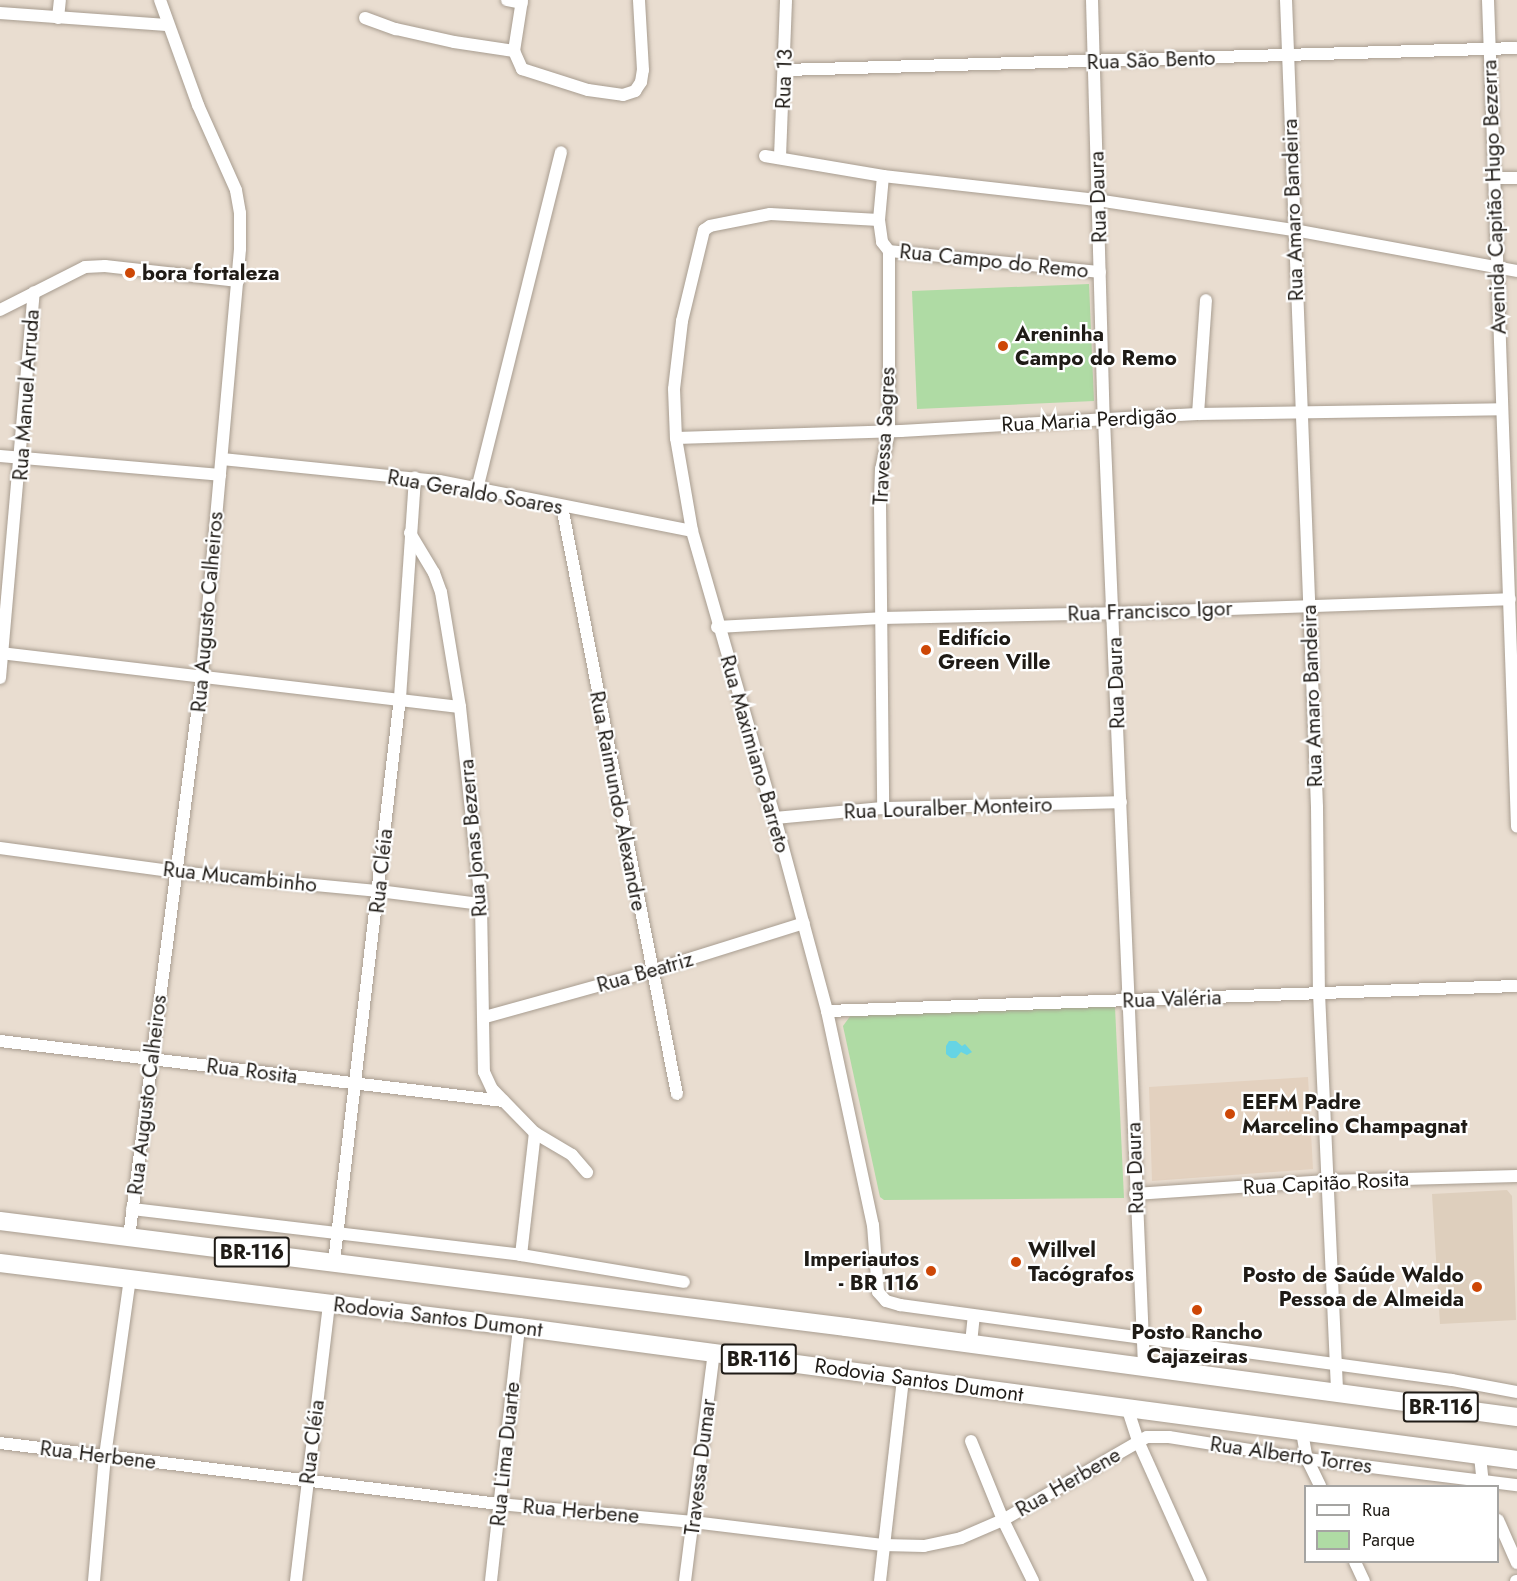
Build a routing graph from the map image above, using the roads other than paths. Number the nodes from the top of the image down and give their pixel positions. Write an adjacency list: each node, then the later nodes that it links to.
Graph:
1 (60, 0): 11 (street)
2 (160, 0): 13 (street, Rua Augusto Calheiros)
3 (507, 0): 9 (street)
4 (639, 0): 16 (street)
5 (786, 0): 19 (street, Rua 13)
6 (1092, 0): 18 (street, Rua Daura)
7 (1286, 0): 17 (street, Rua Amaro Bandeira)
8 (1488, 0): 15 (street, Avenida Capitão Hugo Bezerra)
9 (522, 2): 16 (street)
10 (0, 12): 11 (street)
11 (58, 18): 13 (street)
12 (365, 18): 16 (street)
13 (167, 25): 33 (street, Rua Augusto Calheiros)
14 (1517, 48): 15 (street, Rua São Bento)
15 (1488, 49): 17 (street, Rua São Bento); 24 (street, Avenida Capitão Hugo Bezerra)
16 (514, 51)
17 (1287, 54): 18 (street, Rua São Bento); 28 (street, Rua Amaro Bandeira)
18 (1094, 63): 19 (street, Rua São Bento); 26 (street, Rua Daura)
19 (785, 70): 22 (street, Rua 13)
20 (561, 152): 48 (street)
21 (765, 156): 22 (street)
22 (780, 157): 23 (street)
23 (883, 176): 26 (street); 27 (street, Travessa Sagres)
24 (1493, 178): 25 (street); 30 (street, Avenida Capitão Hugo Bezerra)
25 (1517, 178)
26 (1097, 200): 28 (street); 32 (street, Rua Daura)
27 (879, 220): 29 (street, Travessa Sagres); 42 (street, Rua Maximiano Barreto)
28 (1294, 230): 30 (street); 38 (street, Rua Amaro Bandeira)
29 (889, 251): 32 (street, Rua Campo do Remo); 41 (street, Travessa Sagres)
30 (1496, 267): 31 (street); 37 (street, Avenida Capitão Hugo Bezerra)
31 (1517, 271)
32 (1100, 272): 40 (street, Rua Daura)
33 (238, 281): 34 (street); 45 (street, Rua Augusto Calheiros)
34 (34, 292): 36 (street); 44 (street, Rua Manuel Arruda)
35 (1206, 300): 39 (street)
36 (0, 310)
37 (1502, 409): 38 (street, Rua Maria Perdigão); 52 (street, Avenida Capitão Hugo Bezerra)
38 (1302, 412): 39 (street, Rua Maria Perdigão); 53 (street, Rua Amaro Bandeira)
39 (1197, 414): 40 (street, Rua Maria Perdigão)
40 (1104, 418): 41 (street, Rua Maria Perdigão); 54 (street, Rua Daura)
41 (889, 432): 42 (street, Rua Maria Perdigão); 55 (street, Travessa Sagres)
42 (676, 438): 50 (street, Rua Maximiano Barreto)
43 (0, 456): 44 (street)
44 (21, 458): 46 (street); 57 (street, Rua Manuel Arruda)
45 (222, 459): 46 (street, Rua Augusto Calheiros); 47 (street, Rua Geraldo Soares)
46 (220, 475): 58 (street, Rua Augusto Calheiros)
47 (415, 478): 48 (street, Rua Geraldo Soares); 51 (street, Rua Cléia)
48 (477, 489): 49 (street, Rua Geraldo Soares)
49 (561, 507): 50 (street, Rua Geraldo Soares); 72 (street, Rua Raimundo Alexandre)
50 (692, 531): 56 (street, Rua Maximiano Barreto)
51 (410, 533): 60 (street, Rua Cléia); 61 (street, Rua Jonas Bezerra)
52 (1510, 599): 53 (street, Rua Francisco Igor); 62 (street, Avenida Capitão Hugo Bezerra)
53 (1309, 605): 54 (street, Rua Francisco Igor); 74 (street, Rua Amaro Bandeira)
54 (1113, 614): 55 (street, Rua Francisco Igor); 63 (street, Rua Daura)
55 (881, 618): 56 (street, Rua Francisco Igor); 64 (street, Travessa Sagres)
56 (717, 627): 65 (street, Rua Maximiano Barreto)
57 (1, 653): 58 (street); 59 (street, Rua Manuel Arruda)
58 (202, 675): 60 (street); 68 (street, Rua Augusto Calheiros)
59 (0, 678)
60 (400, 698): 61 (street); 69 (street, Rua Cléia)
61 (460, 707): 70 (street, Rua Jonas Bezerra)
62 (1517, 790): 66 (street, Avenida Capitão Hugo Bezerra)
63 (1121, 802): 64 (street, Rua Louralber Monteiro); 75 (street, Rua Daura)
64 (883, 808): 65 (street, Rua Louralber Monteiro)
65 (775, 818): 71 (street, Rua Maximiano Barreto)
66 (1517, 826)
67 (0, 848): 68 (street, Rua Mucambinho)
68 (177, 872): 69 (street, Rua Mucambinho); 79 (street, Rua Augusto Calheiros)
69 (379, 891): 70 (street, Rua Mucambinho); 80 (street, Rua Cléia)
70 (481, 904): 77 (street, Rua Jonas Bezerra)
71 (804, 924): 72 (street, Rua Beatriz); 76 (street, Rua Maximiano Barreto)
72 (651, 971): 77 (street, Rua Beatriz); 81 (street, Rua Raimundo Alexandre)
73 (1517, 986): 74 (street, Rua Valéria)
74 (1319, 993): 75 (street, Rua Valéria); 86 (street, Rua Amaro Bandeira)
75 (1131, 1000): 76 (street, Rua Valéria); 87 (street, Rua Daura)
76 (827, 1011): 98 (street, Rua Maximiano Barreto)
77 (485, 1017): 82 (street, Rua Jonas Bezerra)
78 (0, 1041): 79 (street, Rua Rosita)
79 (151, 1059): 80 (street, Rua Rosita); 88 (street, Rua Augusto Calheiros)
80 (355, 1083): 82 (street, Rua Rosita); 90 (street, Rua Cléia)
81 (677, 1094)
82 (503, 1101): 83 (street, Rua Jonas Bezerra)
83 (535, 1133): 84 (street, Rua Jonas Bezerra); 92 (street)
84 (587, 1173)
85 (1517, 1176): 86 (street, Rua Capitão Rosita)
86 (1327, 1180): 87 (street, Rua Capitão Rosita); 104 (street, Rua Amaro Bandeira)
87 (1135, 1194): 100 (street, Rua Daura)
88 (132, 1209): 90 (street); 91 (street, Rua Augusto Calheiros)
89 (0, 1221): 91 (highway, Rodovia Santos Dumont / BR-116)
90 (337, 1234): 92 (street); 93 (street, Rua Cléia)
91 (129, 1237): 93 (highway, Rodovia Santos Dumont / BR-116)
92 (521, 1255): 96 (street)
93 (334, 1262): 101 (highway, Rodovia Santos Dumont / BR-116)
94 (0, 1263): 95 (highway, Rodovia Santos Dumont / BR-116)
95 (130, 1278): 97 (highway, Rodovia Santos Dumont / BR-116); 114 (street)
96 (684, 1282)
97 (329, 1304): 99 (highway, Rodovia Santos Dumont / BR-116); 118 (street, Rua Cléia)
98 (974, 1316): 100 (street); 101 (street)
99 (519, 1327): 102 (highway, Rodovia Santos Dumont / BR-116); 122 (street, Rua Lima Duarte)
100 (1142, 1337): 103 (street, Rua Daura); 104 (street)
101 (971, 1343): 103 (highway, Rodovia Santos Dumont / BR-116)
102 (714, 1352): 105 (highway, Rodovia Santos Dumont / BR-116); 124 (street, Travessa Dumar)
103 (1144, 1365): 106 (highway, Rodovia Santos Dumont / BR-116)
104 (1338, 1365): 106 (street, Rua Amaro Bandeira); 107 (street)
105 (903, 1378): 108 (highway, Rodovia Santos Dumont / BR-116); 126 (street)
106 (1337, 1392): 109 (highway, Rodovia Santos Dumont / BR-116)
107 (1517, 1392)
108 (1127, 1407): 110 (highway, Rodovia Santos Dumont / BR-116); 112 (street)
109 (1517, 1417)
110 (1302, 1432): 115 (highway, Rodovia Santos Dumont / BR-116); 116 (street)
111 (971, 1441): 123 (street)
112 (1138, 1441): 116 (street, Rua Alberto Torres); 123 (street, Rua Herbene); 135 (street)
113 (0, 1443): 114 (street, Rua Herbene)
114 (105, 1456): 118 (street, Rua Herbene); 129 (street)
115 (1480, 1456): 117 (highway, Rodovia Santos Dumont / BR-116); 119 (street)
116 (1307, 1459): 119 (street, Rua Alberto Torres); 120 (street)
117 (1517, 1460)
118 (308, 1481): 122 (street, Rua Herbene); 130 (street, Rua Cléia)
119 (1481, 1484): 121 (street, Rua Alberto Torres)
120 (1320, 1485)
121 (1517, 1485)
122 (499, 1504): 124 (street, Rua Herbene); 131 (street, Rua Lima Duarte)
123 (1003, 1520): 126 (street, Rua Herbene); 134 (street)
124 (693, 1522): 126 (street, Rua Herbene); 132 (street, Travessa Dumar)
125 (1499, 1524): 128 (street)
126 (883, 1545): 133 (street)
127 (1355, 1563): 136 (street)
128 (1517, 1563)
129 (94, 1581)
130 (296, 1581)
131 (490, 1581)
132 (686, 1581)
133 (880, 1581)
134 (1032, 1581)
135 (1201, 1581)
136 (1364, 1581)

